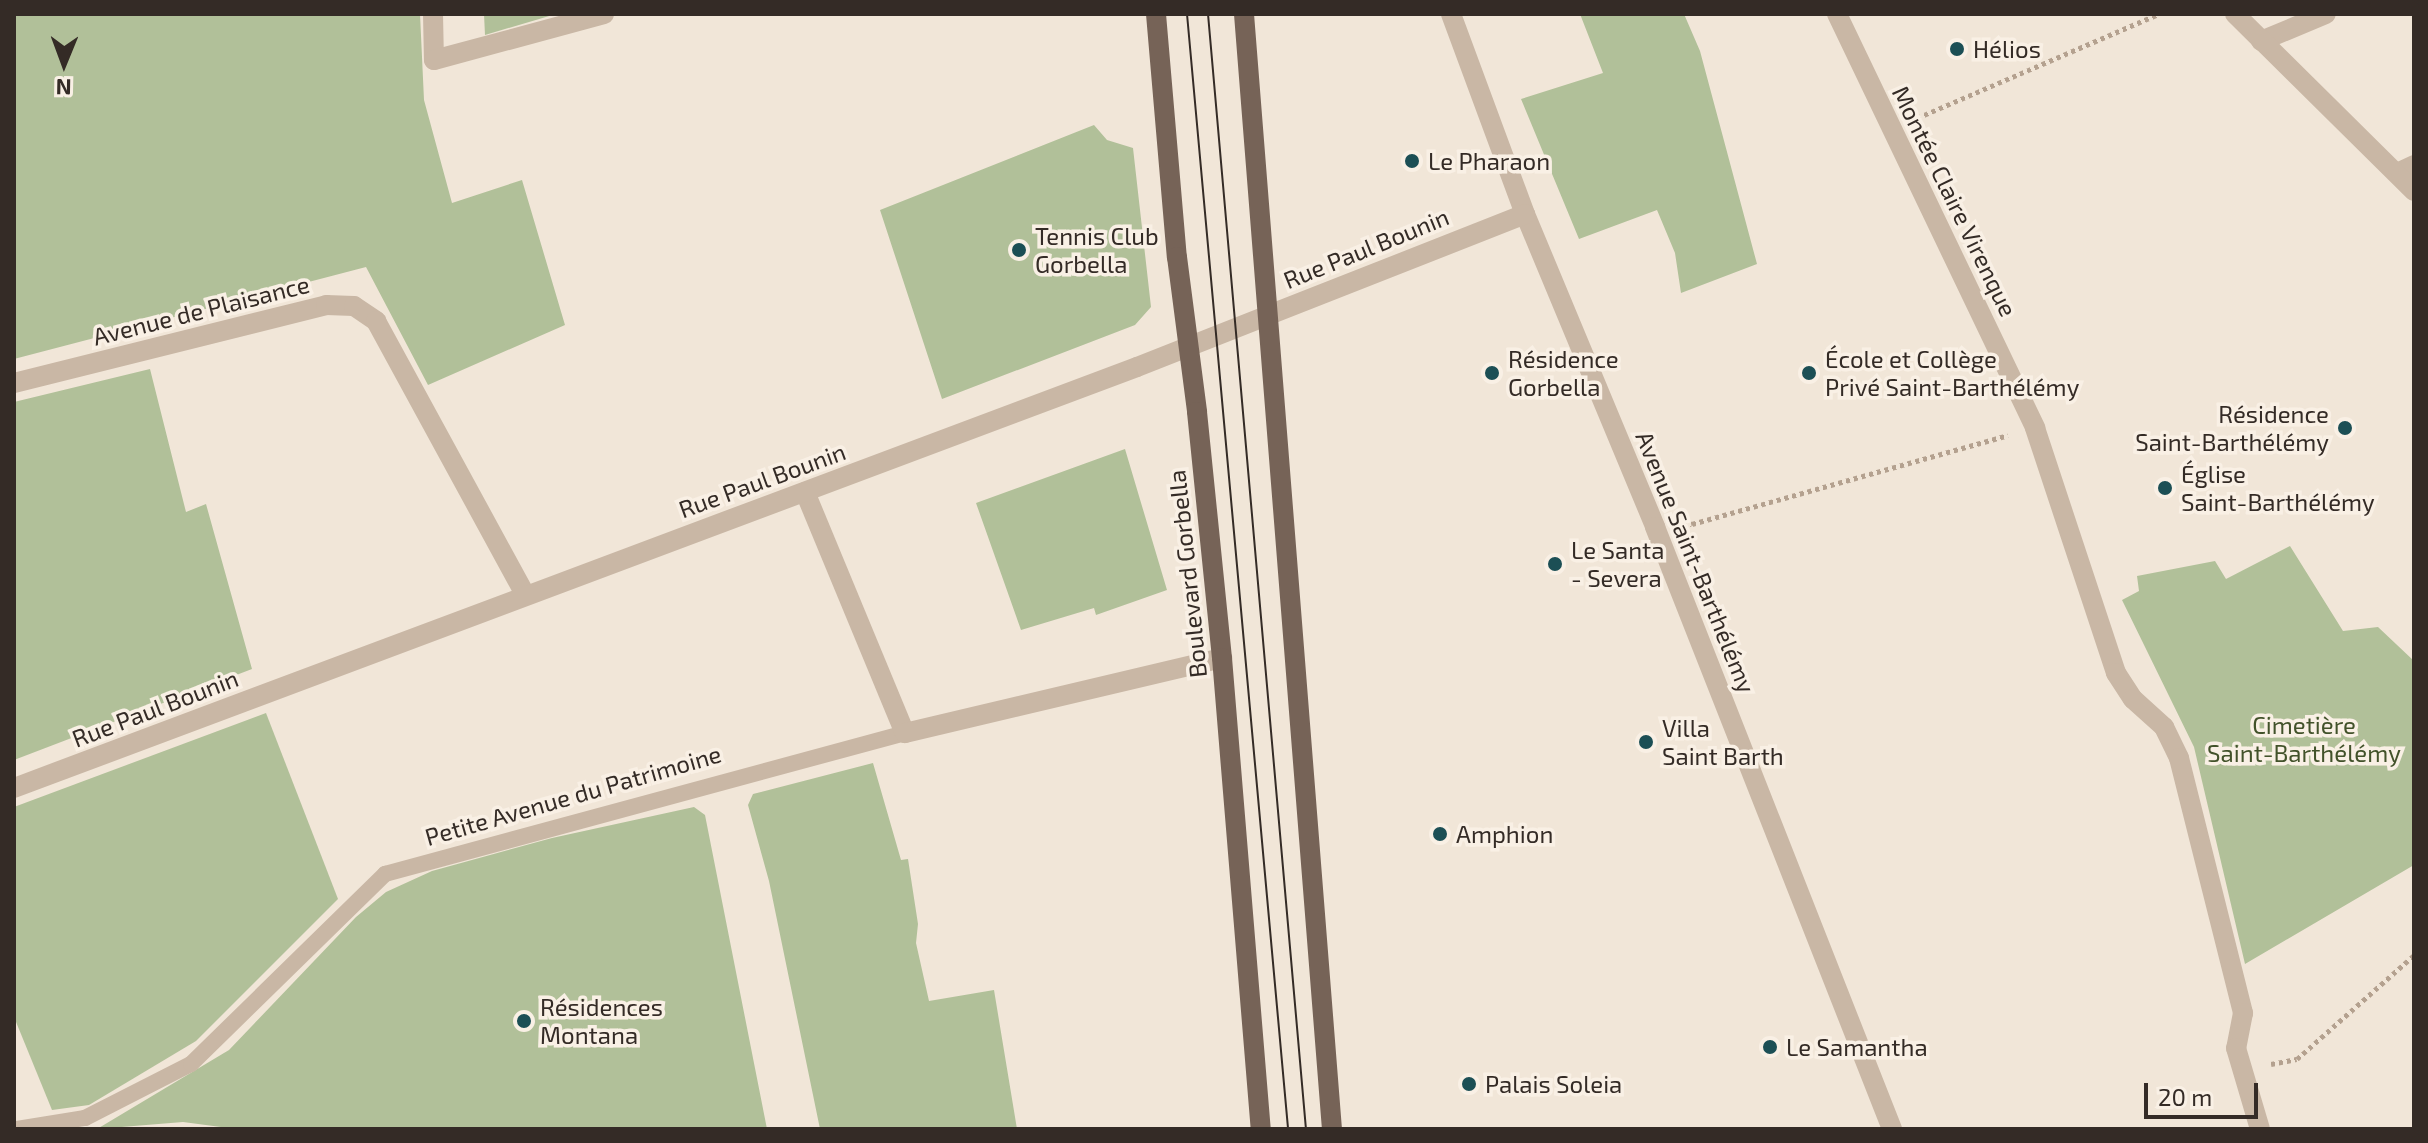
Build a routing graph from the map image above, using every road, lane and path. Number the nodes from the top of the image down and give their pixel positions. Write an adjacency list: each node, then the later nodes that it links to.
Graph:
1 (433, 14): 2 (street)
2 (604, 14)
3 (1156, 14): 16 (main road, Boulevard Gorbella)
4 (1244, 14): 15 (main road)
5 (1451, 14): 14 (street, Avenue Saint-Barthélémy)
6 (1837, 14): 11 (street, Montée Claire Virenque)
7 (2158, 14): 11 (path)
8 (2235, 14): 10 (street)
9 (2326, 14): 10 (street)
10 (2261, 41): 12 (street)
11 (1893, 128): 18 (street, Montée Claire Virenque)
12 (2405, 169): 13 (street)
13 (2414, 191)
14 (1525, 214): 15 (street, Rue Paul Bounin); 30 (street, Avenue Saint-Barthélémy)
15 (1267, 316): 16 (street, Rue Paul Bounin); 29 (main road)
16 (1187, 348): 19 (street, Rue Paul Bounin); 22 (main road, Boulevard Gorbella)
17 (14, 383): 21 (street, Avenue de Plaisance)
18 (2035, 428): 20 (path); 31 (street, Montée Claire Virenque)
19 (805, 492): 21 (street, Rue Paul Bounin); 23 (street)
20 (1692, 524)
21 (525, 594): 24 (street, Rue Paul Bounin)
22 (1222, 658): 23 (street, Petite Avenue du Patrimoine); 28 (main road, Boulevard Gorbella)
23 (905, 733): 27 (lane, Petite Avenue du Patrimoine)
24 (14, 788)
25 (2414, 955): 26 (path)
26 (2266, 1065)
27 (17, 1129)
28 (1261, 1129)
29 (1332, 1129)
30 (1892, 1129)
31 (2260, 1129)

